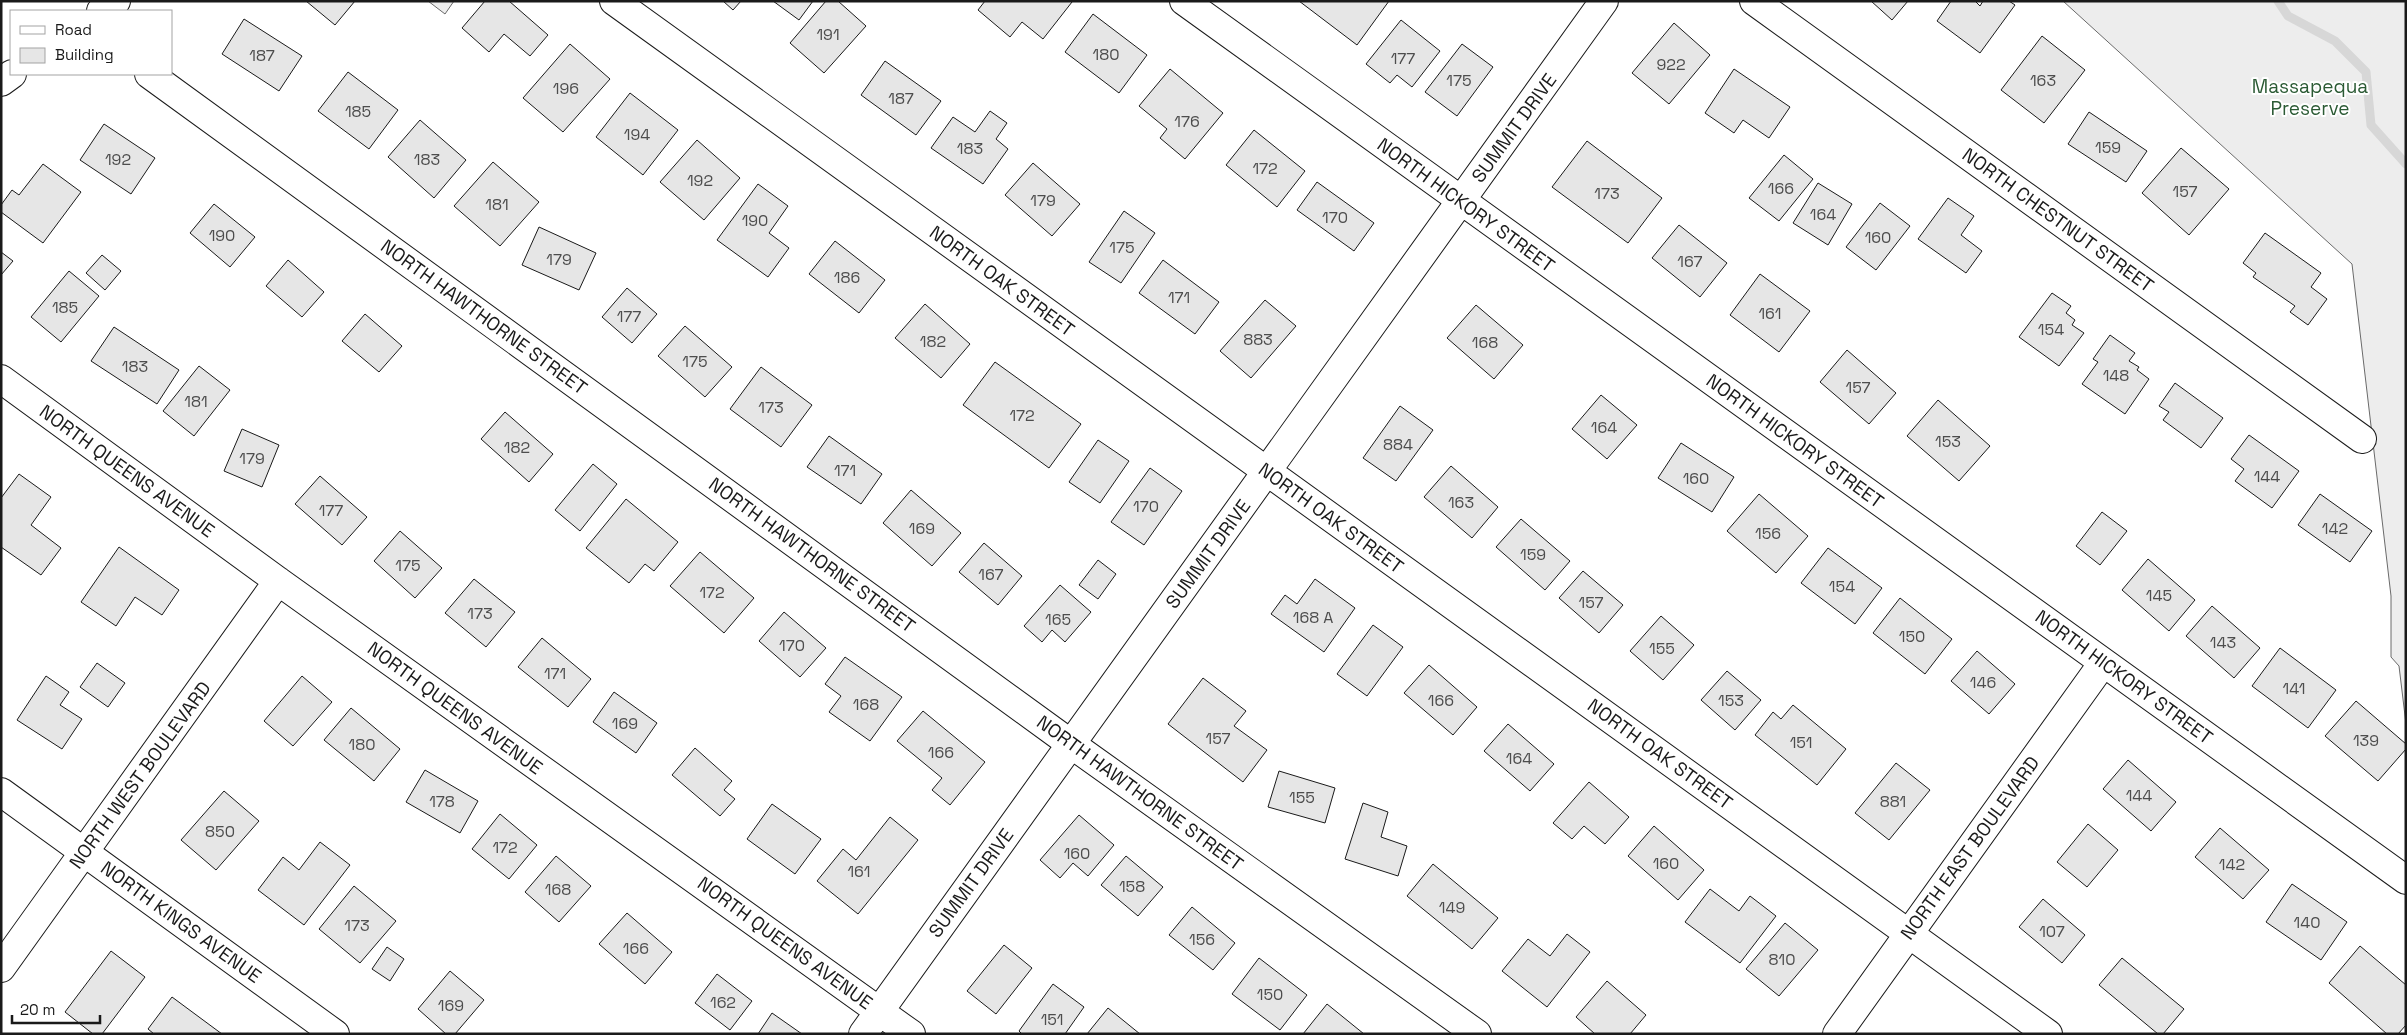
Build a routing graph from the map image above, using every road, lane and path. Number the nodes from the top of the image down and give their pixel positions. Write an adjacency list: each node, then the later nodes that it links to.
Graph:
1 (116, 1): 6 (street)
2 (614, 1): 11 (street, NORTH OAK STREET)
3 (1184, 1): 8 (street, NORTH HICKORY STREET)
4 (1604, 1): 8 (street, SUMMIT DRIVE)
5 (1754, 1): 10 (street, NORTH CHESTNUT STREET)
6 (103, 10)
7 (150, 75): 14 (street, NORTH HAWTHORNE STREET)
8 (1461, 202): 11 (street, SUMMIT DRIVE); 13 (street, NORTH HICKORY STREET)
9 (1, 379): 12 (street, NORTH QUEENS AVENUE)
10 (2362, 439)
11 (1266, 472): 14 (street, SUMMIT DRIVE); 18 (street, NORTH OAK STREET)
12 (278, 581): 16 (street, NORTH WEST BOULEVARD); 20 (street, NORTH QUEENS AVENUE)
13 (2103, 663): 17 (street, NORTH HICKORY STREET); 18 (street, NORTH EAST BOULEVARD)
14 (1071, 744): 20 (street, SUMMIT DRIVE); 24 (street, NORTH HAWTHORNE STREET)
15 (1, 792): 16 (street, NORTH KINGS AVENUE)
16 (84, 852): 19 (street, NORTH WEST BOULEVARD); 21 (street, NORTH KINGS AVENUE)
17 (2406, 880)
18 (1909, 934): 25 (street, NORTH EAST BOULEVARD); 26 (street, NORTH OAK STREET)
19 (1, 968)
20 (880, 1011): 22 (street, SUMMIT DRIVE); 23 (street, NORTH QUEENS AVENUE)
21 (336, 1034)
22 (863, 1034)
23 (911, 1034)
24 (1477, 1034)
25 (1837, 1034)
26 (2048, 1034)

